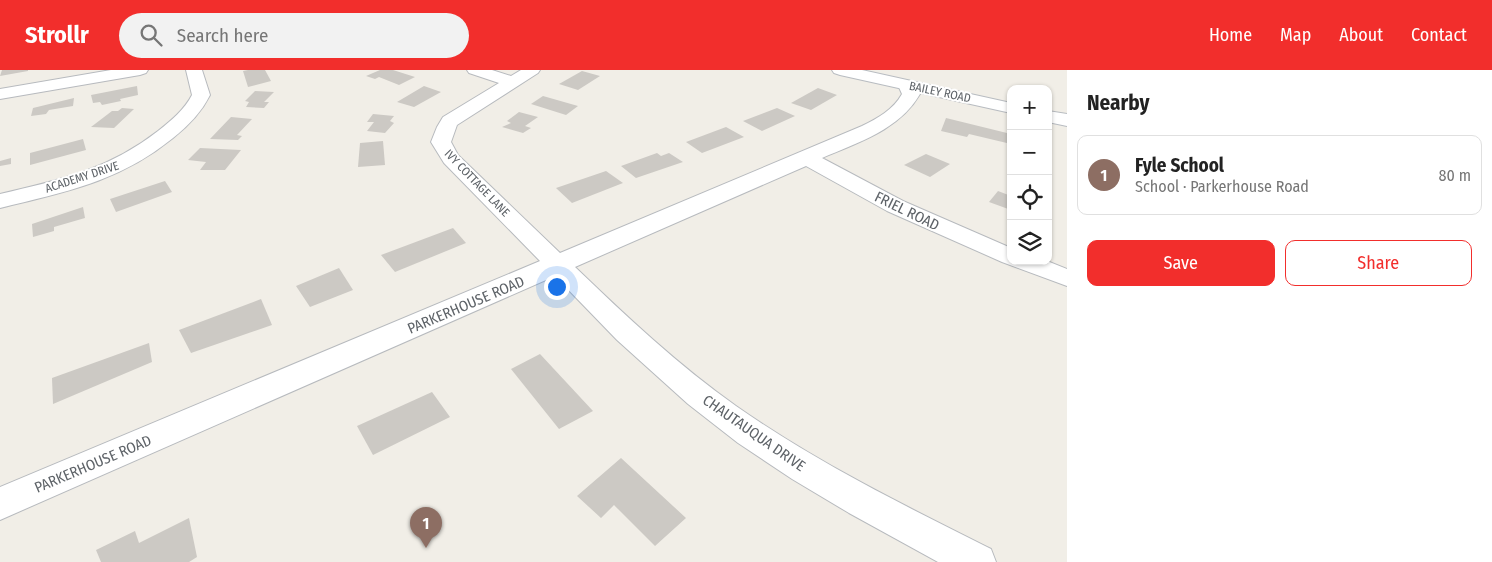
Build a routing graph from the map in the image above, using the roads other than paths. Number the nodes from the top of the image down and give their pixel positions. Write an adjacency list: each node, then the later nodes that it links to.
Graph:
1 (140, 70): 8 (street)
2 (194, 70): 13 (street, ACADEMY DRIVE)
3 (475, 70): 6 (street)
4 (532, 70): 6 (street, IVY COTTAGE LANE)
5 (840, 70): 7 (street, BAILEY ROAD)
6 (512, 82): 15 (street, IVY COTTAGE LANE)
7 (906, 85): 9 (street, BAILEY ROAD); 12 (street, PARKERHOUSE ROAD)
8 (0, 94)
9 (1007, 107)
10 (1052, 117): 11 (street)
11 (1067, 120)
12 (807, 158): 14 (street, FRIEL ROAD); 15 (street, PARKERHOUSE ROAD)
13 (0, 201)
14 (1007, 255)
15 (558, 265): 18 (street, PARKERHOUSE ROAD); 19 (street, CHAUTAUQUA DRIVE)
16 (1033, 265): 17 (street)
17 (1067, 278)
18 (0, 504)
19 (977, 562)

